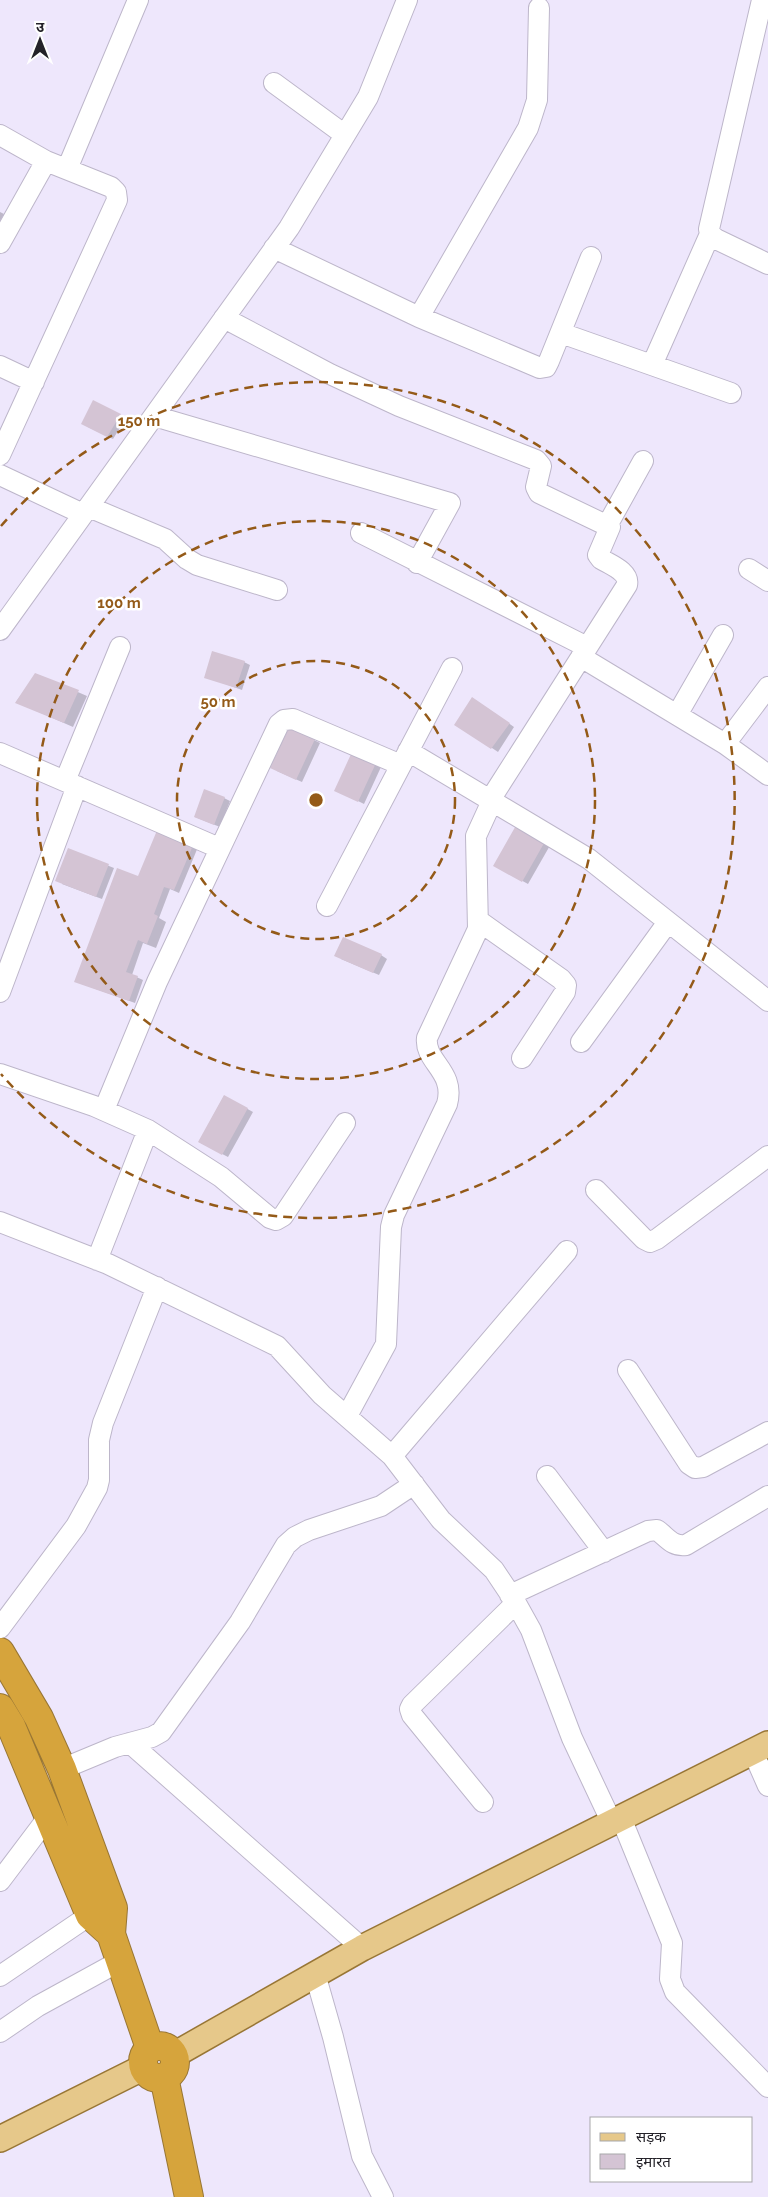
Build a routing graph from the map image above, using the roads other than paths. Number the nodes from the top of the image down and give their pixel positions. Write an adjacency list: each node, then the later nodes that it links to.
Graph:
1 (407, 0): 7 (street)
2 (762, 0): 10 (street)
3 (132, 2): 9 (street)
4 (539, 8): 15 (street)
5 (274, 83): 7 (street)
6 (0, 135): 8 (street)
7 (345, 135): 12 (street)
8 (46, 161): 9 (street); 11 (street)
9 (67, 169): 20 (street)
10 (710, 234): 14 (street); 18 (street)
11 (0, 243)
12 (274, 248): 15 (street); 16 (street)
13 (591, 257): 17 (street)
14 (768, 264)
15 (419, 317): 17 (street)
16 (224, 318): 22 (street); 27 (street)
17 (561, 333): 18 (street)
18 (652, 364): 21 (street)
19 (0, 366): 20 (street)
20 (34, 382): 23 (street)
21 (732, 393)
22 (154, 416): 26 (street); 29 (street)
23 (0, 455)
24 (643, 461): 27 (street)
25 (0, 474): 26 (street)
26 (86, 510): 32 (street); 33 (street)
27 (608, 524): 36 (street)
28 (361, 533): 29 (street)
29 (417, 563): 36 (street)
30 (749, 569): 31 (street)
31 (768, 582)
32 (277, 590)
33 (0, 630)
34 (723, 635): 39 (street)
35 (120, 647): 44 (street)
36 (584, 652): 39 (street); 45 (street)
37 (452, 668): 42 (street)
38 (768, 687): 40 (street)
39 (677, 715): 40 (street)
40 (725, 744): 43 (street)
41 (0, 753): 44 (street)
42 (404, 758): 45 (street); 46 (street); 47 (street)
43 (768, 775)
44 (71, 783): 46 (street); 50 (street)
45 (491, 800): 48 (street); 49 (street)
46 (219, 848): 55 (street)
47 (327, 906)
48 (479, 921): 53 (street); 65 (street)
49 (668, 922): 51 (street); 52 (street)
50 (0, 992)
51 (768, 1001)
52 (580, 1042)
53 (522, 1058)
54 (0, 1074): 55 (street)
55 (104, 1110): 57 (street)
56 (345, 1123): 57 (street)
57 (148, 1130): 62 (street)
58 (768, 1156): 59 (street)
59 (596, 1190)
60 (0, 1222): 62 (street)
61 (567, 1251): 67 (street)
62 (97, 1260): 63 (street)
63 (157, 1287): 65 (street); 73 (street)
64 (628, 1370): 66 (street)
65 (347, 1416): 67 (street)
66 (768, 1432)
67 (392, 1456): 69 (street)
68 (547, 1476): 71 (street)
69 (414, 1484): 72 (street); 76 (street)
70 (768, 1496): 71 (street)
71 (604, 1552): 72 (street)
72 (513, 1599): 80 (street); 82 (street)
73 (0, 1628)
74 (0, 1652): 78 (highway)
75 (0, 1708): 81 (highway)
76 (130, 1743): 78 (street); 86 (street)
77 (761, 1748): 79 (street); 82 (main road)
78 (62, 1769): 85 (highway)
79 (768, 1786)
80 (483, 1802)
81 (49, 1816): 83 (street); 84 (highway)
82 (616, 1821): 86 (main road); 92 (street)
83 (0, 1881)
84 (90, 1916): 85 (highway); 89 (street)
85 (111, 1934): 87 (highway)
86 (362, 1948): 88 (main road)
87 (120, 1961): 90 (street); 91 (highway)
88 (315, 1974): 91 (main road); 95 (street)
89 (0, 1976)
90 (0, 2032)
91 (158, 2062): 93 (main road); 94 (highway)
92 (768, 2087)
93 (0, 2139)
94 (189, 2197)
95 (383, 2197)

